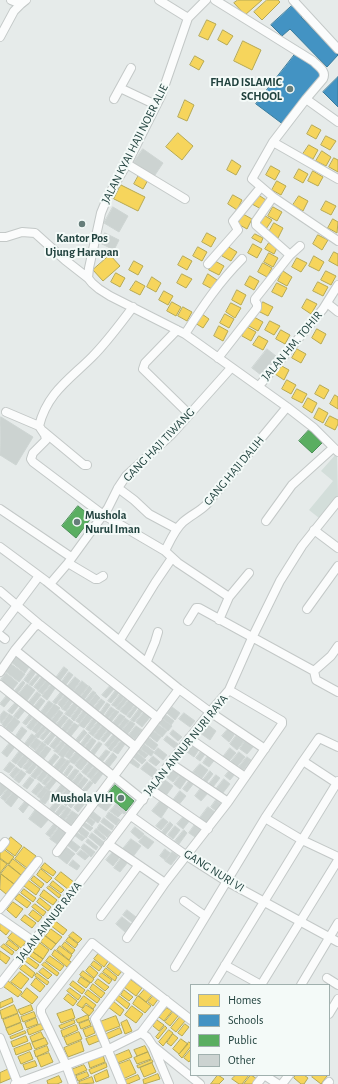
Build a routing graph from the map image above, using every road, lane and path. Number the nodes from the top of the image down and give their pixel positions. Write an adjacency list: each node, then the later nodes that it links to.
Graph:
1 (11, 0): 6 (street)
2 (159, 0): 7 (street)
3 (206, 0): 7 (street)
4 (215, 0): 13 (street)
5 (293, 0): 9 (street)
6 (23, 2): 8 (street)
7 (188, 18): 14 (street, JALAN KYAI HAJI NOER ALIE)
8 (0, 37)
9 (338, 49)
10 (131, 68): 11 (street)
11 (120, 88): 12 (street); 14 (street)
12 (114, 99)
13 (306, 99): 15 (street); 16 (street)
14 (156, 105): 17 (street, JALAN KYAI HAJI NOER ALIE)
15 (338, 122)
16 (273, 142): 18 (street); 19 (street)
17 (127, 164): 21 (street); 28 (street, JALAN KYAI HAJI NOER ALIE)
18 (338, 180)
19 (261, 187): 20 (street); 27 (street)
20 (273, 197): 23 (street); 25 (street)
21 (185, 199)
22 (0, 237): 28 (street)
23 (338, 241)
24 (300, 246): 25 (street)
25 (290, 255): 35 (street)
26 (242, 259): 34 (street)
27 (208, 264)
28 (88, 278): 31 (street)
29 (338, 284): 30 (street, JALAN HM. TOHIR)
30 (327, 303): 32 (street); 37 (street, JALAN HM. TOHIR)
31 (133, 307): 33 (street); 41 (street)
32 (338, 312)
33 (177, 330): 34 (street); 40 (street)
34 (185, 334): 35 (street)
35 (218, 358): 36 (street)
36 (231, 368): 37 (street); 40 (street, GANG HAJI TIWANG)
37 (259, 386): 38 (street)
38 (287, 406): 42 (street); 49 (street, GANG HAJI DALIH)
39 (6, 412): 41 (street)
40 (189, 414): 44 (street, GANG HAJI TIWANG)
41 (40, 428): 43 (street); 47 (street)
42 (336, 450): 48 (street)
43 (87, 465)
44 (118, 488): 47 (street, GANG HAJI TIWANG); 49 (street)
45 (338, 501): 50 (street, JALAN ANNUR NURI RAYA)
46 (0, 510): 55 (street)
47 (102, 514): 53 (street); 55 (street, GANG HAJI TIWANG)
48 (266, 521)
49 (177, 529): 53 (street, GANG HAJI DALIH)
50 (314, 530): 52 (street); 70 (street, JALAN ANNUR NURI RAYA)
51 (0, 547): 58 (street)
52 (338, 548)
53 (165, 551): 54 (street)
54 (172, 558): 62 (street); 71 (street)
55 (70, 560): 59 (street); 60 (street, GANG HAJI TIWANG)
56 (338, 566): 64 (street)
57 (249, 573): 62 (street)
58 (39, 576): 60 (street); 63 (street)
59 (103, 576)
60 (50, 584): 71 (street)
61 (0, 591): 63 (street)
62 (229, 597): 65 (street)
63 (17, 605): 67 (street); 68 (street)
64 (307, 609)
65 (219, 620): 66 (street); 70 (street)
66 (188, 621)
67 (40, 625): 73 (street); 82 (street)
68 (0, 628)
69 (158, 632): 74 (street)
70 (252, 638): 75 (street); 79 (street, JALAN ANNUR NURI RAYA)
71 (120, 640): 74 (street)
72 (338, 646): 75 (street)
73 (15, 650): 76 (street); 85 (street)
74 (147, 661): 78 (street)
75 (314, 671): 80 (street)
76 (0, 672)
77 (0, 685): 90 (street)
78 (179, 689): 81 (street); 82 (street)
79 (229, 690): 81 (street, JALAN ANNUR NURI RAYA); 87 (street)
80 (338, 692)
81 (210, 712): 84 (street, JALAN ANNUR NURI RAYA); 87 (street)
82 (158, 718): 85 (street)
83 (0, 730): 97 (street)
84 (189, 738): 89 (street, JALAN ANNUR NURI RAYA); 91 (street)
85 (136, 747): 90 (street)
86 (338, 747): 88 (street)
87 (265, 749): 91 (street)
88 (303, 761): 93 (street); 99 (street)
89 (170, 763): 94 (street, JALAN ANNUR NURI RAYA); 96 (street)
90 (114, 776): 95 (street); 97 (street)
91 (245, 776): 96 (street)
92 (0, 777): 101 (street)
93 (338, 783): 102 (street)
94 (150, 789): 95 (street, JALAN ANNUR NURI RAYA); 100 (street)
95 (142, 800): 98 (street, JALAN ANNUR NURI RAYA)
96 (228, 802): 100 (street)
97 (93, 804): 101 (street)
98 (131, 816): 103 (street, JALAN ANNUR NURI RAYA); 105 (street, GANG NURI VI)
99 (265, 818): 102 (street); 111 (street)
100 (208, 829): 105 (street)
101 (72, 832): 104 (street)
102 (302, 840): 106 (street); 114 (street)
103 (108, 844): 109 (street); 110 (street, JALAN ANNUR NURI RAYA)
104 (57, 852)
105 (187, 856): 111 (street, GANG NURI VI); 112 (street)
106 (338, 856)
107 (338, 860): 119 (street)
108 (38, 861): 115 (street)
109 (138, 866): 112 (street); 116 (street)
110 (83, 878): 123 (street, JALAN ANNUR RAYA)
111 (226, 881): 114 (street, GANG NURI VI); 117 (street)
112 (165, 883): 122 (street)
113 (184, 901): 117 (street)
114 (264, 901): 119 (street, GANG NURI VI); 125 (street)
115 (0, 909)
116 (101, 916)
117 (205, 916): 126 (street)
118 (0, 918): 123 (street)
119 (300, 921): 121 (street, GANG NURI VI); 132 (street)
120 (338, 923): 121 (street)
121 (329, 937): 124 (street, GANG NURI VI); 133 (street)
122 (127, 938)
123 (33, 941): 129 (street, JALAN ANNUR RAYA)
124 (338, 942)
125 (225, 965): 130 (street); 131 (street)
126 (175, 967)
127 (130, 973): 136 (street); 142 (street); 143 (street)
128 (327, 978): 134 (street)
129 (0, 984)
130 (214, 984)
131 (259, 984)
132 (262, 984)
133 (302, 984)
134 (338, 985)
135 (338, 999): 137 (street)
136 (166, 1000): 138 (street); 139 (street)
137 (330, 1012)
138 (190, 1019)
139 (141, 1033): 141 (street); 142 (street)
140 (0, 1038): 147 (street)
141 (152, 1046): 150 (street); 151 (street)
142 (107, 1050): 143 (street); 149 (street)
143 (66, 1065): 147 (street); 148 (street)
144 (263, 1076): 152 (street)
145 (266, 1076): 153 (street)
146 (288, 1076): 154 (street)
147 (17, 1084)
148 (74, 1084)
149 (122, 1084)
150 (169, 1084)
151 (200, 1084)
152 (257, 1084)
153 (278, 1084)
154 (282, 1084)

